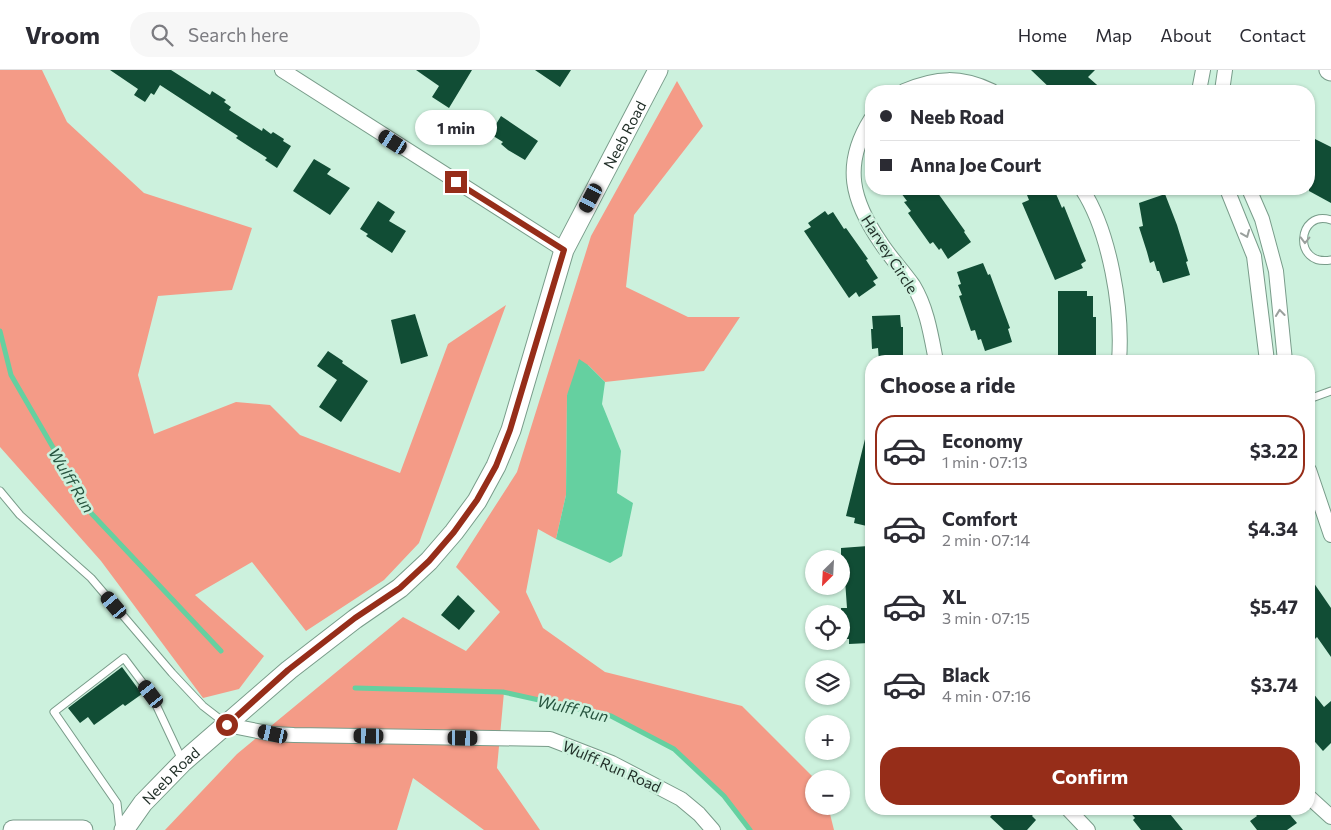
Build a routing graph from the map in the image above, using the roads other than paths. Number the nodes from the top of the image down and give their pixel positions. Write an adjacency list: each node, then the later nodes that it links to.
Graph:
1 (282, 70): 14 (street)
2 (658, 70): 14 (street, Neeb Road)
3 (1203, 70): 7 (street)
4 (1225, 70): 8 (street)
5 (919, 85): 6 (street)
6 (978, 85)
7 (1200, 85)
8 (1223, 85)
9 (865, 132): 17 (street, Harvey Circle)
10 (1085, 195): 18 (street)
11 (1229, 195): 19 (street, one-way to 19)
12 (1252, 195): 20 (street, one-way to 12)
13 (1331, 220): 15 (lane, one-way to 15)
14 (564, 250): 26 (street, Neeb Road)
15 (1331, 260): 16 (lane)
16 (1331, 264)
17 (935, 355)
18 (1120, 355)
19 (1266, 355)
20 (1284, 355)
21 (1331, 391): 22 (lane)
22 (1315, 396)
23 (1315, 488): 25 (street)
24 (0, 491): 26 (lane)
25 (1331, 535)
26 (227, 725): 27 (street, Neeb Road); 34 (street, Wulff Run Road)
27 (182, 762): 33 (street, Neeb Road); 33 (lane)
28 (1315, 802): 30 (street)
29 (1074, 815): 35 (street)
30 (1331, 817)
31 (13, 830): 32 (street)
32 (83, 830)
33 (122, 830)
34 (713, 830)
35 (1088, 830)

